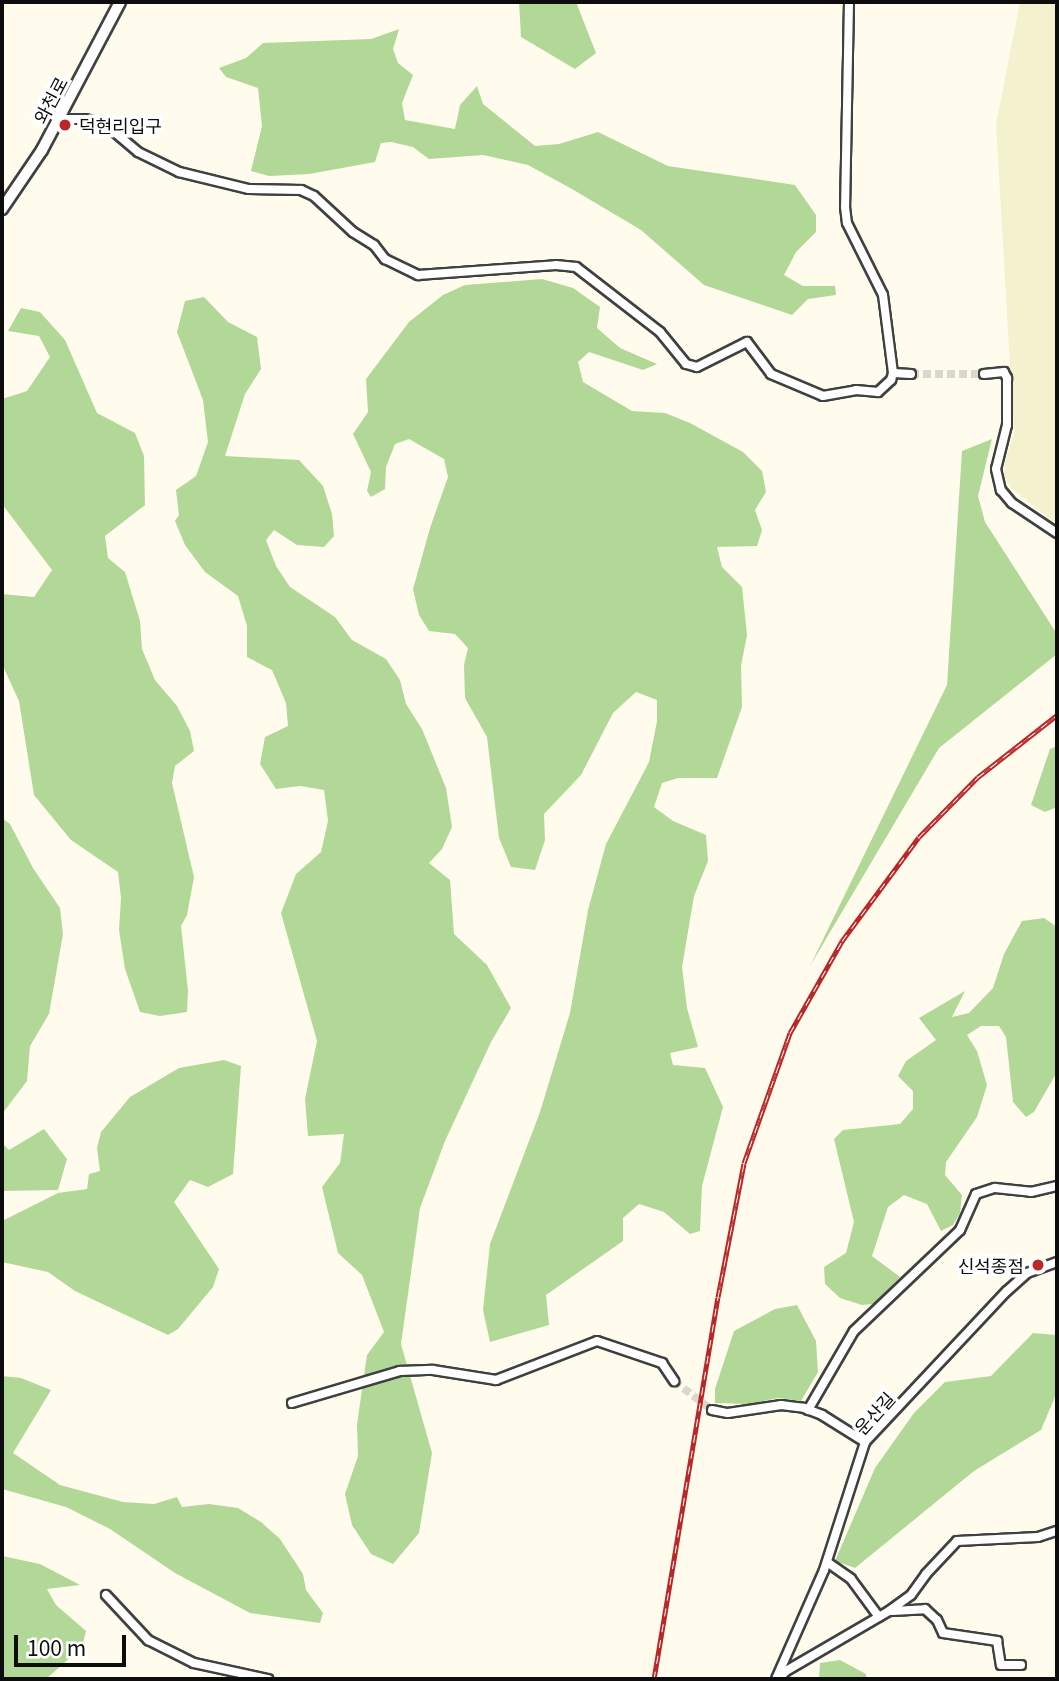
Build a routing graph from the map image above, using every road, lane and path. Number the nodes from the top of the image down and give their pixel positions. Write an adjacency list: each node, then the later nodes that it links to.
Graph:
1 (120, 2): 3 (street, 와천로)
2 (849, 2): 5 (street)
3 (58, 120): 4 (street, 와천로); 5 (street)
4 (2, 209)
5 (893, 373): 6 (street)
6 (911, 374)
7 (984, 374): 8 (street)
8 (1057, 533)
9 (1057, 1186): 16 (street)
10 (1057, 1262): 11 (street, 운산길)
11 (1048, 1266): 12 (street); 17 (street, 운산길)
12 (1057, 1273)
13 (674, 1381): 14 (street)
14 (292, 1403)
15 (712, 1410): 16 (street)
16 (808, 1410): 17 (street)
17 (865, 1442): 19 (street, 운산길)
18 (1057, 1531): 21 (street)
19 (827, 1562): 22 (street); 25 (street, 운산길)
20 (106, 1595): 24 (street)
21 (889, 1611): 22 (street); 23 (street)
22 (879, 1617): 25 (street)
23 (1021, 1665)
24 (268, 1679)
25 (778, 1679)

